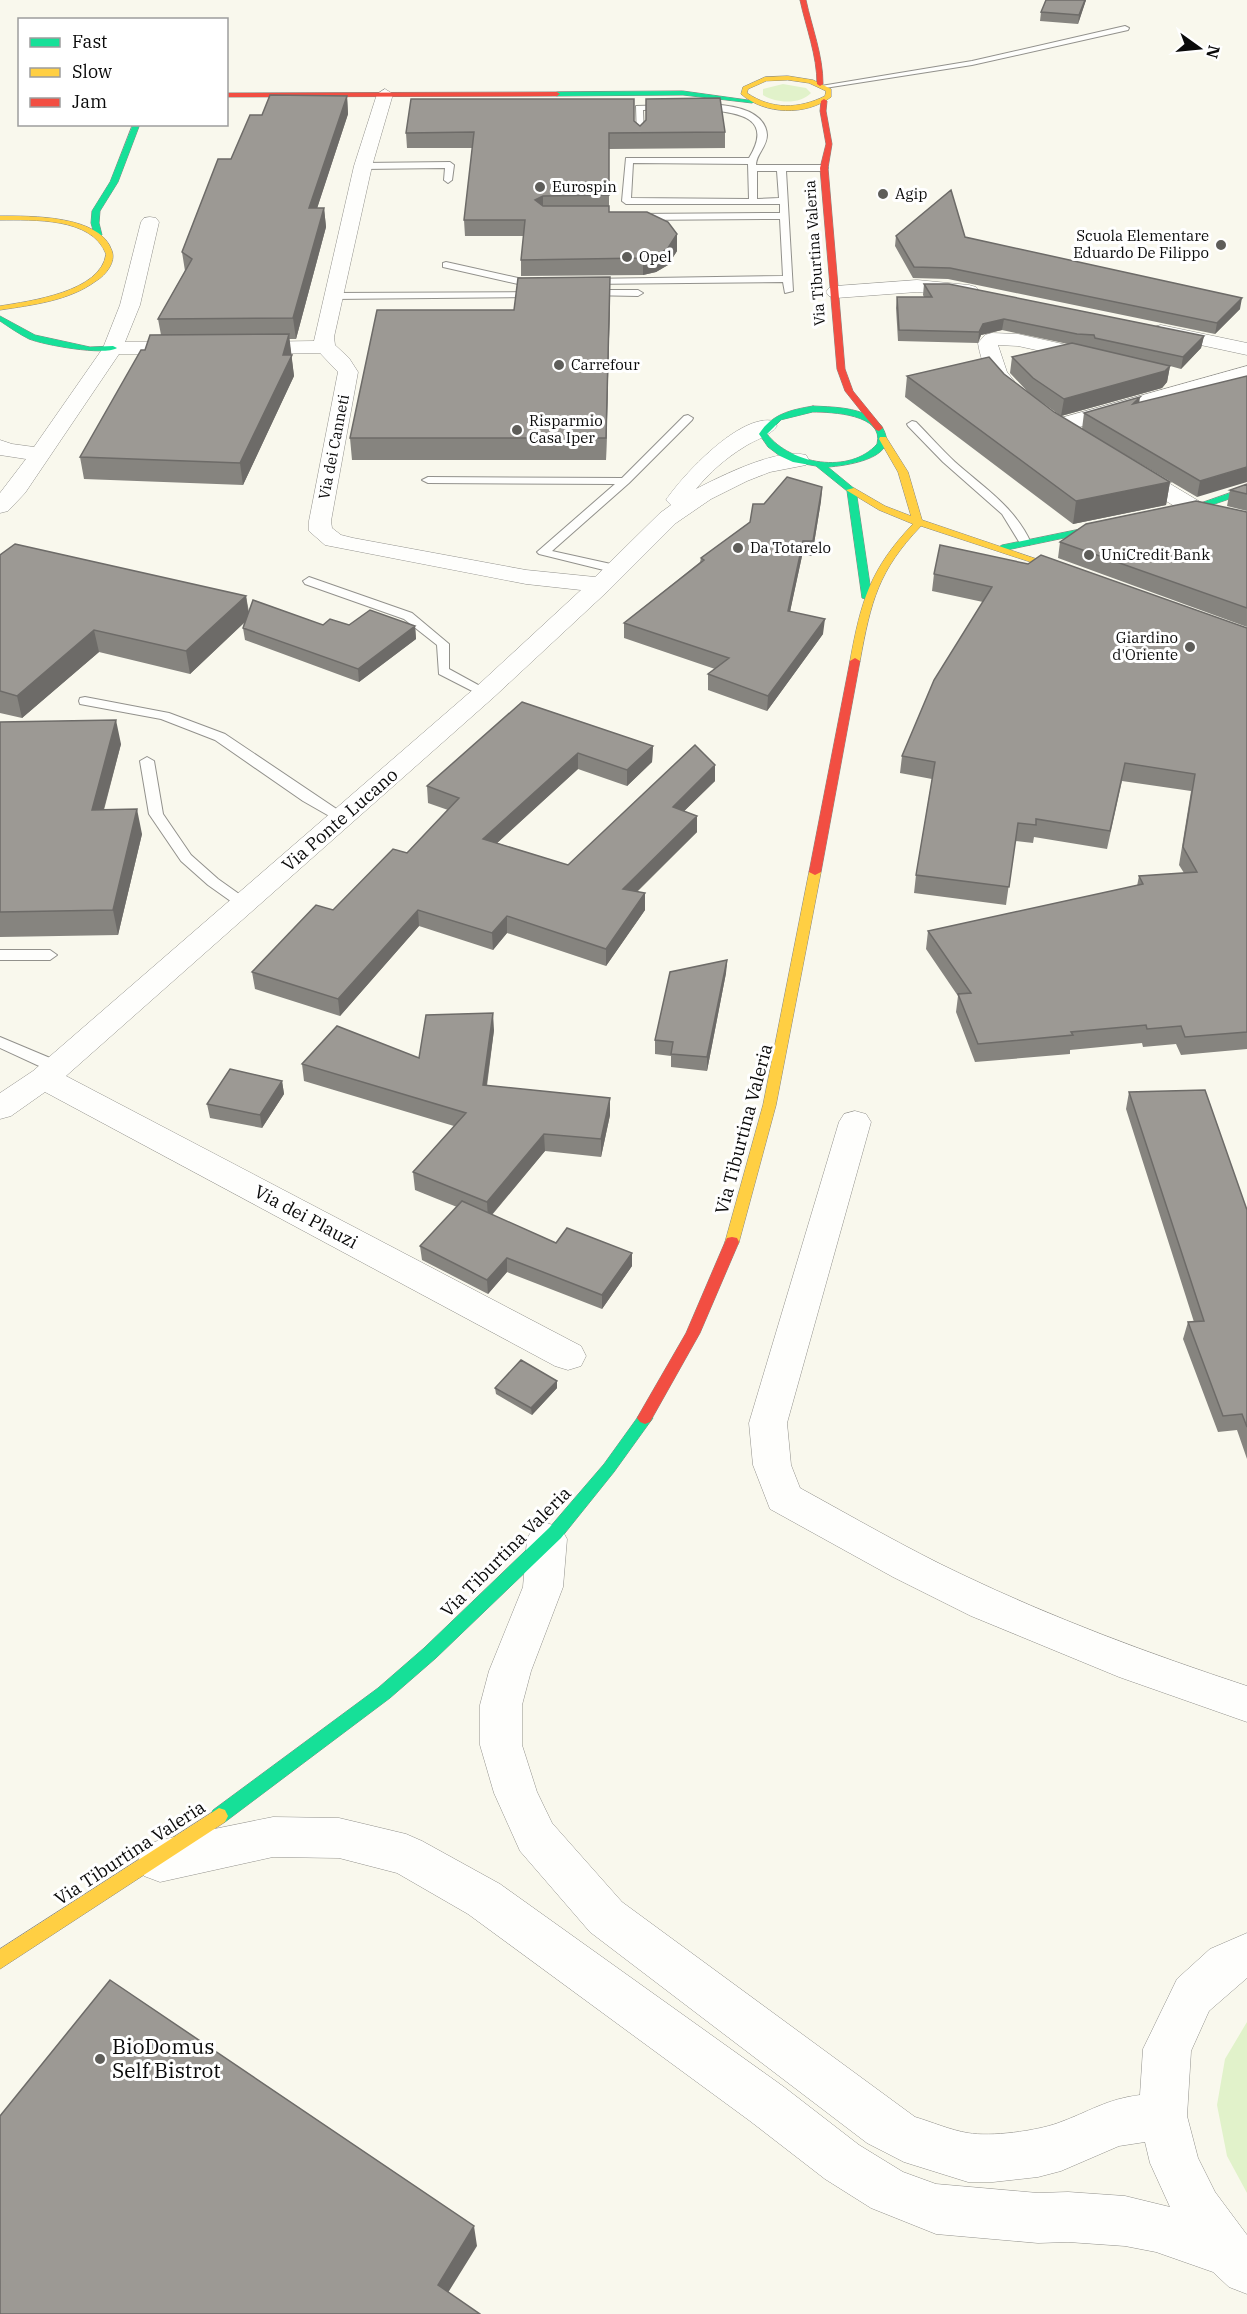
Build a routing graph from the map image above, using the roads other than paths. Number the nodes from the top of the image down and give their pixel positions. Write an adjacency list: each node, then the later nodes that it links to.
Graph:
1 (803, 0): 3 (main road, Via Tiburtina Valeria)
2 (1125, 28): 6 (lane)
3 (813, 43): 4 (main road); 6 (main road, Via Tiburtina Valeria)
4 (776, 78): 5 (main road); 6 (main road)
5 (749, 85): 9 (main road); 10 (main road)
6 (823, 85): 11 (main road, Via Tiburtina Valeria)
7 (385, 94): 8 (main road); 9 (main road); 19 (street)
8 (228, 95)
9 (684, 100): 10 (main road); 18 (lane)
10 (752, 101): 13 (main road)
11 (824, 101): 13 (main road); 20 (main road, Via Tiburtina Valeria)
12 (673, 107): 16 (lane)
13 (777, 107): 14 (main road)
14 (797, 119)
15 (136, 126): 23 (main road)
16 (640, 136)
17 (813, 143): 20 (main road, Via Tiburtina Valeria)
18 (752, 164): 21 (lane); 26 (lane); 26 (lane)
19 (363, 166): 22 (lane); 45 (street)
20 (824, 166): 21 (lane); 40 (main road, Via Tiburtina Valeria)
21 (781, 168): 24 (lane)
22 (448, 180)
23 (114, 182): 25 (main road); 33 (main road)
24 (784, 201): 26 (lane); 28 (lane)
25 (83, 202)
26 (753, 202)
27 (65, 209): 31 (main road)
28 (785, 216): 29 (lane); 35 (lane)
29 (623, 217)
30 (0, 218): 31 (main road)
31 (31, 218): 33 (main road)
32 (150, 222): 52 (street)
33 (98, 235): 38 (main road)
34 (446, 265): 37 (lane)
35 (788, 279): 36 (lane); 39 (lane)
36 (575, 282)
37 (551, 283)
38 (82, 285): 46 (main road); 48 (main road)
39 (788, 291)
40 (836, 292): 44 (street); 50 (main road, Via Tiburtina Valeria)
41 (638, 293): 43 (lane)
42 (555, 294): 45 (lane)
43 (578, 294)
44 (985, 294)
45 (333, 296): 51 (street)
46 (0, 308)
47 (0, 318): 48 (main road)
48 (36, 326): 52 (main road)
49 (1145, 328): 55 (street)
50 (837, 341): 57 (main road, Via Tiburtina Valeria); 66 (main road, Via Tiburtina Valeria)
51 (325, 347): 54 (street); 81 (street, Via dei Canneti)
52 (113, 348): 53 (street); 68 (street)
53 (207, 348)
54 (230, 348)
55 (1247, 349)
56 (1110, 361): 62 (street)
57 (826, 372)
58 (1247, 372): 60 (street)
59 (1168, 374): 60 (street)
60 (1209, 383): 62 (street)
61 (811, 392): 64 (main road)
62 (1044, 416): 75 (street)
63 (688, 418): 71 (lane)
64 (772, 422): 66 (main road); 69 (main road); 76 (street, Via Ponte Lucano)
65 (912, 424): 79 (lane)
66 (881, 433): 69 (main road); 78 (main road, Via Tiburtina Valeria)
67 (0, 446): 68 (street)
68 (40, 454): 74 (street)
69 (808, 462): 72 (main road); 76 (street, Via Ponte Lucano)
70 (428, 480): 71 (lane)
71 (625, 481): 81 (lane)
72 (851, 490): 78 (main road); 84 (main road, Via Tiburtina Valeria)
73 (1247, 490): 75 (main road)
74 (0, 506)
75 (1194, 508): 77 (street); 79 (main road)
76 (668, 518): 81 (street, Via Ponte Lucano)
77 (1247, 520)
78 (918, 524): 80 (main road); 84 (main road, Via Tiburtina Valeria)
79 (1025, 543): 80 (main road)
80 (1002, 548): 82 (main road)
81 (609, 577): 85 (street, Via Ponte Lucano)
82 (1085, 578)
83 (309, 581): 85 (lane)
84 (867, 598): 97 (main road, Via Tiburtina Valeria)
85 (485, 692): 88 (street, Via Ponte Lucano)
86 (85, 701): 88 (lane)
87 (147, 761): 89 (lane)
88 (343, 818): 89 (street, Via Ponte Lucano)
89 (244, 904): 93 (street, Via Ponte Lucano)
90 (0, 955): 91 (lane)
91 (50, 955)
92 (0, 1042): 93 (lane)
93 (50, 1072): 94 (street, Via Ponte Lucano); 96 (street, Via dei Plauzi)
94 (0, 1108)
95 (855, 1122): 98 (street)
96 (568, 1356)
97 (547, 1539): 99 (main road, Via Tiburtina Valeria); 102 (street)
98 (1247, 1704)
99 (147, 1864): 101 (main road, Via Tiburtina Valeria); 103 (street)
100 (1247, 1955): 102 (street)
101 (0, 1960)
102 (1163, 2116): 103 (street)
103 (1238, 2261)

